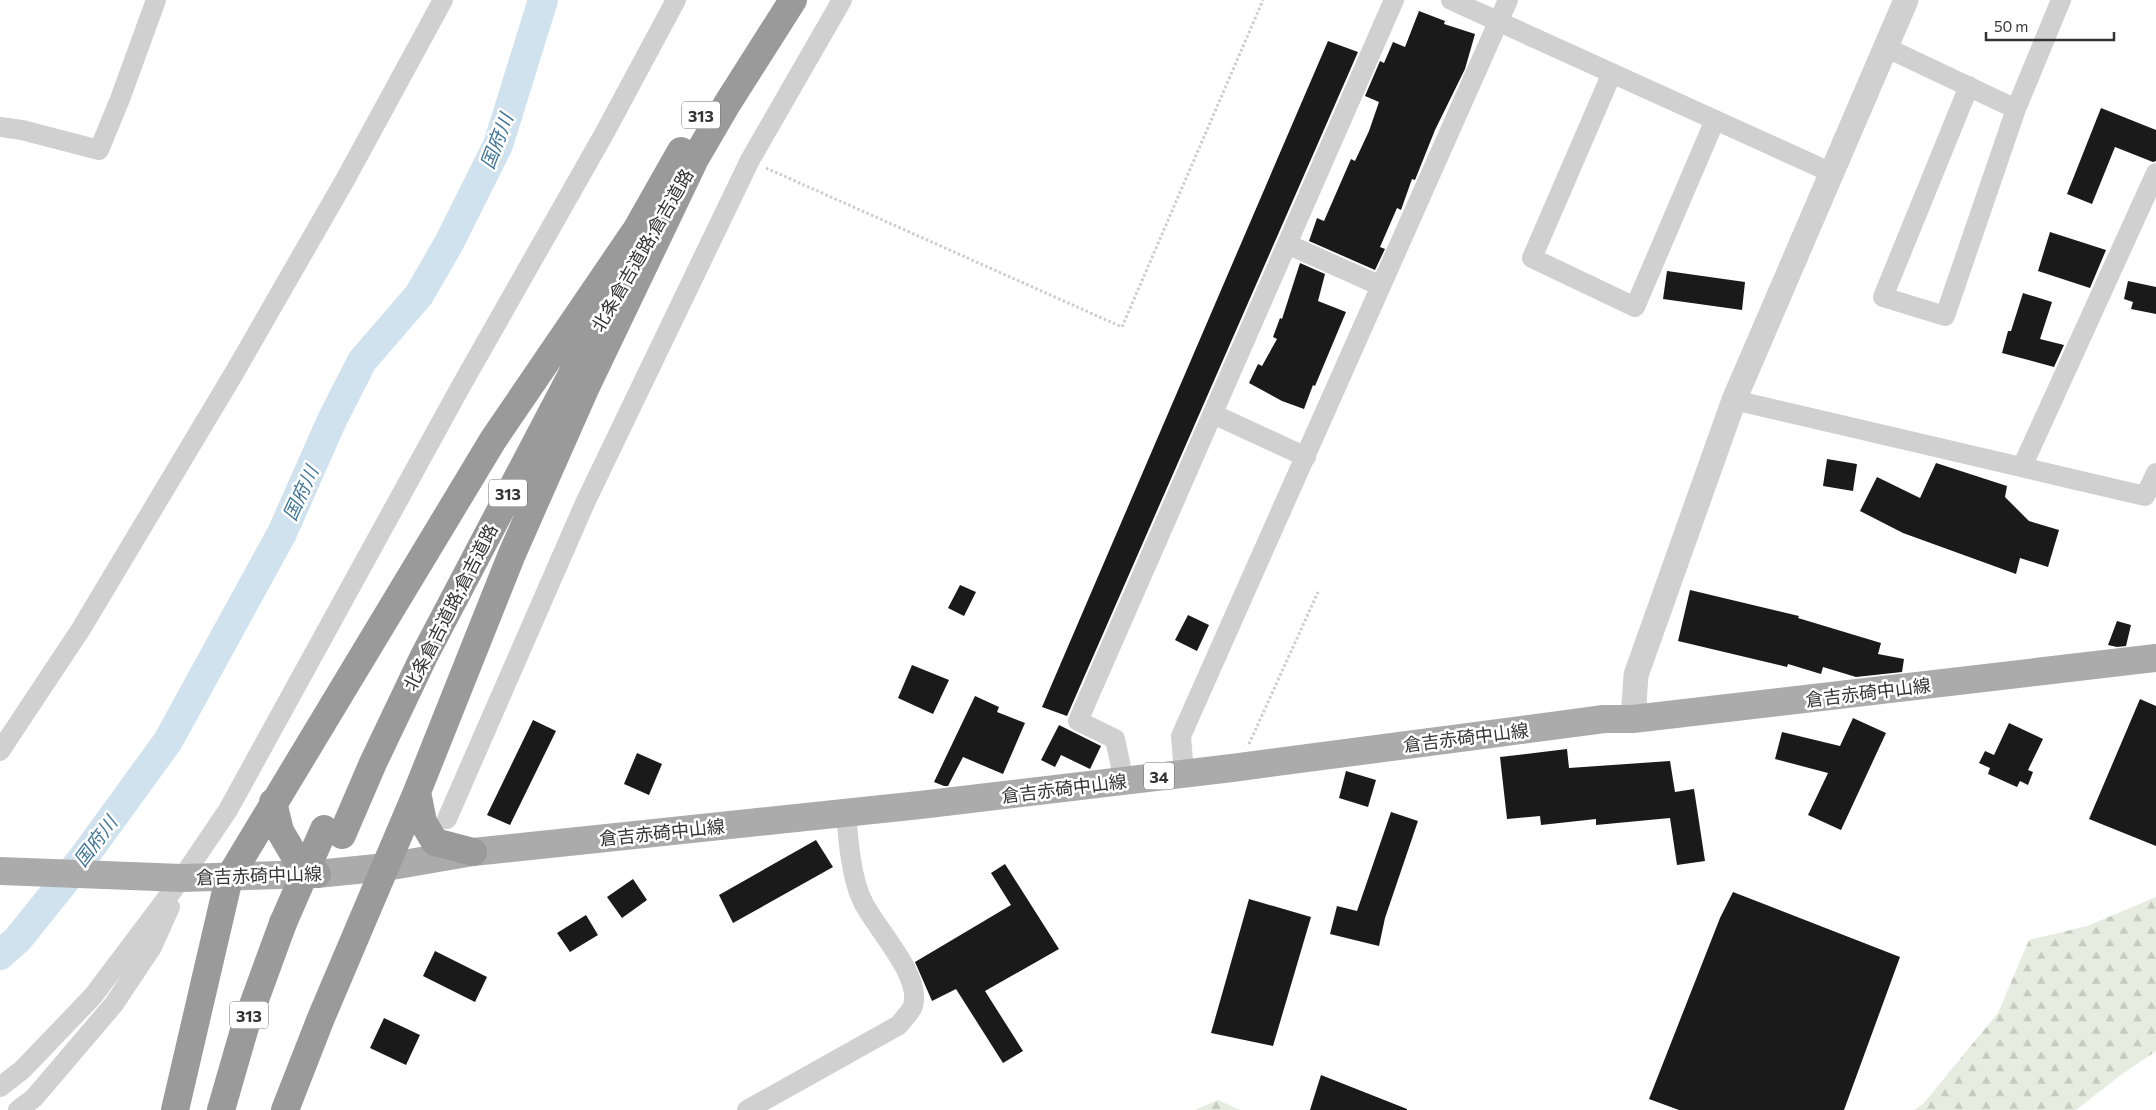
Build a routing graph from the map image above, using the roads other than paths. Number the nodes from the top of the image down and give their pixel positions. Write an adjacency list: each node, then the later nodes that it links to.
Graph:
1 (156, 0): 18 (street)
2 (443, 0): 32 (street)
3 (676, 0): 44 (street)
4 (772, 0): 22 (highway, 北条倉吉道路;倉吉道路 / 313)
5 (793, 0): 19 (highway, 北条倉吉道路;倉吉道路 / 313)
6 (842, 0): 38 (street)
7 (1394, 0): 23 (street)
8 (1451, 0): 12 (street)
9 (1508, 0): 12 (street)
10 (1906, 0): 13 (street)
11 (2061, 0): 16 (street)
12 (1499, 22): 14 (street); 24 (street)
13 (1886, 47): 15 (street); 20 (street)
14 (1612, 73): 17 (street); 17 (street)
15 (1969, 86): 16 (street); 16 (street)
16 (2016, 109)
17 (1715, 120): 20 (street)
18 (0, 127)
19 (694, 161): 35 (highway); 39 (highway, 北条倉吉道路;倉吉道路 / 313)
20 (1832, 172): 25 (street)
21 (2156, 172): 28 (street)
22 (634, 233): 36 (highway); 39 (highway, 北条倉吉道路;倉吉道路 / 313)
23 (1287, 244): 24 (street); 26 (street)
24 (1382, 286): 27 (street)
25 (1734, 400): 28 (street); 31 (street)
26 (1213, 414): 27 (street); 34 (street)
27 (1306, 457): 33 (street)
28 (2022, 467): 29 (street)
29 (2156, 473)
30 (2156, 658): 31 (main road, 倉吉赤碕中山線 / 34)
31 (1632, 719): 33 (main road, 倉吉赤碕中山線 / 34)
32 (0, 751)
33 (1184, 774): 34 (main road, 倉吉赤碕中山線 / 34)
34 (1124, 781): 37 (main road, 倉吉赤碕中山線 / 34)
35 (417, 792): 40 (highway); 41 (highway)
36 (273, 802): 43 (highway); 45 (highway)
37 (846, 812): 40 (main road, 倉吉赤碕中山線 / 34); 53 (street)
38 (447, 819)
39 (333, 832): 46 (highway, 北条倉吉道路;倉吉道路 / 313, bridge)
40 (473, 852): 41 (main road, 倉吉赤碕中山線 / 34)
41 (386, 867): 43 (main road, 倉吉赤碕中山線 / 34); 52 (highway)
42 (0, 871): 44 (main road, 倉吉赤碕中山線 / 34)
43 (317, 874): 45 (main road, 倉吉赤碕中山線 / 34)
44 (172, 878): 45 (main road, 倉吉赤碕中山線 / 34); 47 (street); 48 (street)
45 (228, 878): 49 (highway)
46 (292, 925): 50 (highway, 北条倉吉道路;倉吉道路 / 313); 51 (highway, 北条倉吉道路;倉吉道路 / 313)
47 (0, 1087)
48 (18, 1110)
49 (175, 1110)
50 (221, 1110)
51 (238, 1110)
52 (285, 1110)
53 (747, 1110)

